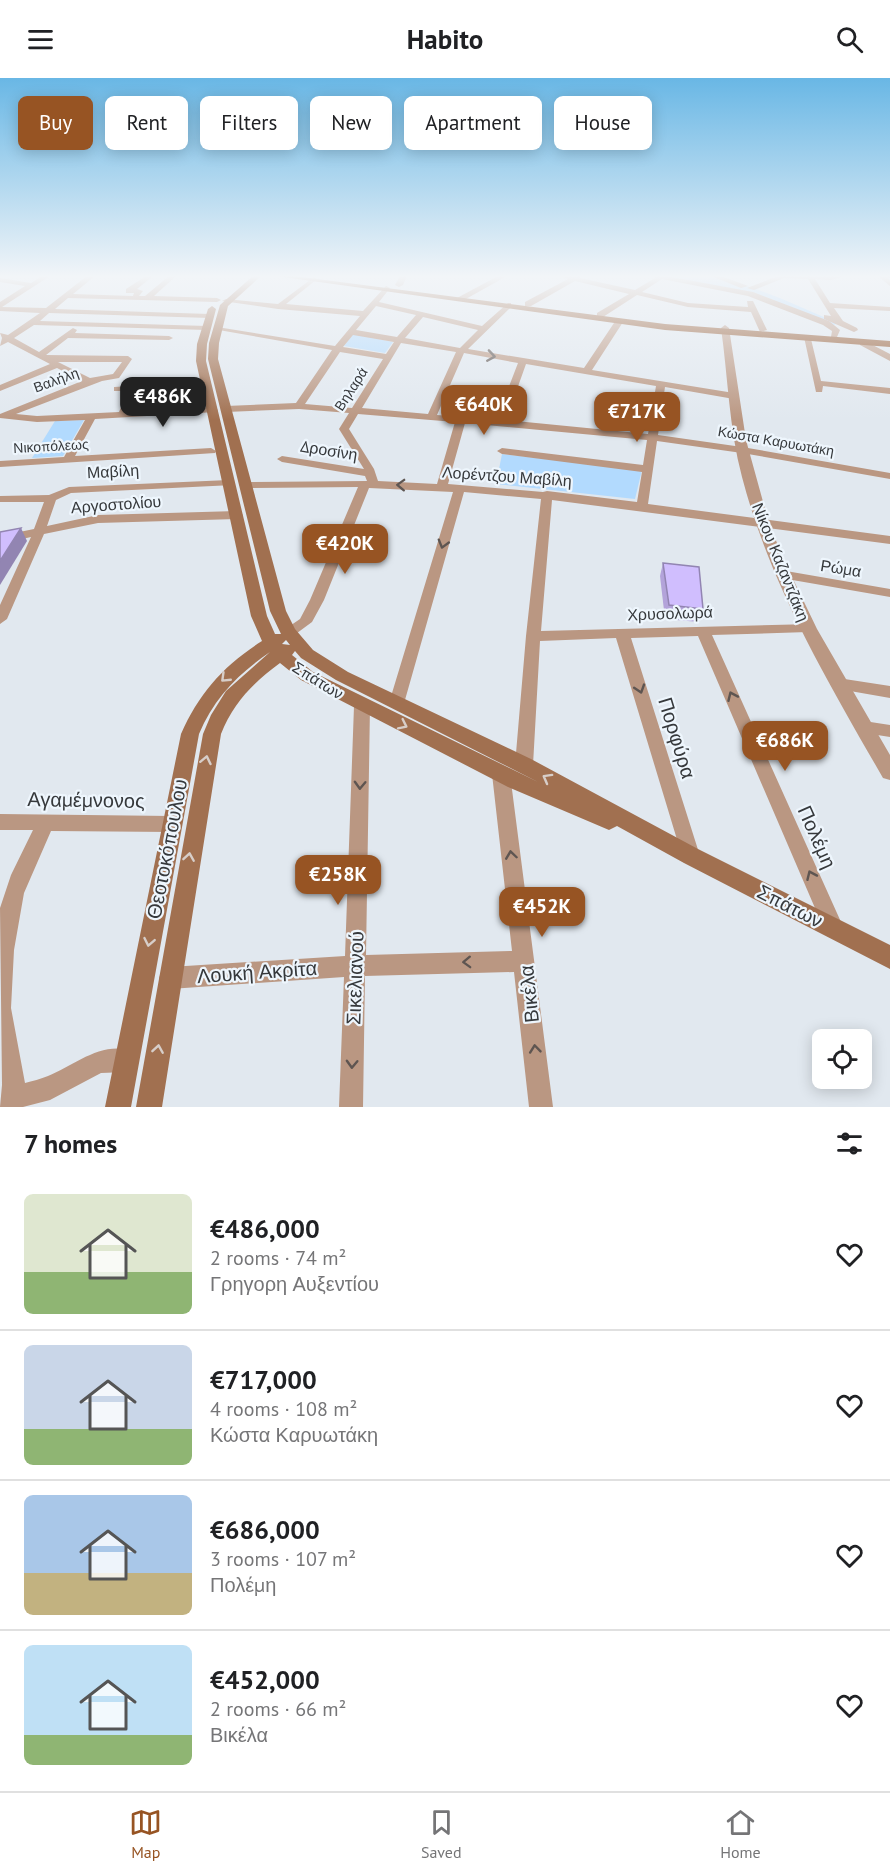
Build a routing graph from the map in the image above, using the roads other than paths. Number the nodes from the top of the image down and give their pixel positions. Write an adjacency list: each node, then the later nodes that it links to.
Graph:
1 (30, 324): 23 (street)
2 (80, 324): 15 (street); 22 (street)
3 (211, 324): 15 (main road, Σπάτων)
4 (213, 324): 15 (main road, Σπάτων)
5 (358, 324): 21 (street)
6 (413, 324): 27 (street, Βηλαρά)
7 (463, 324): 17 (street)
8 (489, 324): 17 (street)
9 (618, 324): 38 (street)
10 (646, 324): 18 (main road)
11 (676, 324): 18 (main road)
12 (760, 324): 19 (street)
13 (826, 324): 16 (street)
14 (834, 324): 16 (street)
15 (212, 328): 31 (street); 50 (main road, Σπάτων); 51 (main road, Σπάτων)
16 (835, 328): 19 (main road); 20 (street); 26 (main road)
17 (484, 329): 32 (street)
18 (726, 330): 19 (main road); 25 (main road); 48 (street, Νίκου Καζαντζάκη)
19 (763, 330)
20 (854, 330)
21 (351, 332): 27 (street); 31 (street)
22 (67, 335): 24 (street); 33 (street)
23 (4, 336): 28 (street); 33 (street)
24 (169, 338)
25 (807, 339): 29 (main road); 46 (street)
26 (890, 339)
27 (399, 340): 32 (street); 34 (street, Βηλαρά)
28 (0, 343)
29 (863, 343): 30 (main road); 35 (street)
30 (890, 344)
31 (338, 348): 34 (street); 49 (street)
32 (461, 351): 36 (street, one-way to 36); 56 (street)
33 (42, 357): 37 (street); 40 (street, Βαλήλη)
34 (389, 357): 52 (street, Βηλαρά)
35 (890, 358)
36 (523, 361): 38 (street); 58 (street)
37 (56, 364): 39 (street); 43 (street)
38 (586, 372): 41 (street)
39 (75, 375): 40 (street); 47 (street)
40 (90, 382): 47 (street, Βαλήλη)
41 (661, 384): 48 (street); 59 (street)
42 (196, 385): 44 (street)
43 (0, 388)
44 (134, 388): 45 (street); 54 (street)
45 (117, 389)
46 (890, 391)
47 (62, 394): 53 (street, Βαλήλη)
48 (734, 396): 60 (street, Νίκου Καζαντζάκη)
49 (299, 406): 50 (street, Κώστα Καρυωτάκη); 52 (street, Κώστα Καρυωτάκη)
50 (226, 409): 70 (main road, Σπάτων)
51 (213, 410): 54 (street); 69 (main road, Σπάτων)
52 (355, 411): 56 (street, Κώστα Καρυωτάκη); 68 (street, Βηλαρά)
53 (3, 416): 55 (street)
54 (117, 416): 55 (street)
55 (91, 417): 64 (street)
56 (431, 418): 57 (street, Κώστα Καρυωτάκη)
57 (461, 420): 58 (street, Κώστα Καρυωτάκη); 71 (street)
58 (500, 423): 59 (street, Κώστα Καρυωτάκη)
59 (652, 437): 60 (street, Κώστα Καρυωτάκη); 66 (street)
60 (742, 450): 67 (street, Κώστα Καρυωτάκη); 78 (street, Νίκου Καζαντζάκη)
61 (211, 451): 64 (street, Νικοπόλεως)
62 (502, 451): 66 (street)
63 (282, 459): 68 (street, Δροσίνη)
64 (68, 460): 65 (street, Νικοπόλεως)
65 (0, 464)
66 (647, 469): 76 (street)
67 (890, 476)
68 (370, 481): 70 (street, Λορέντζου Μαβίλη); 71 (street, Λορέντζου Μαβίλη, one-way to 68); 89 (street)
69 (230, 483): 74 (street, Μαβίλη); 77 (main road, Σπάτων)
70 (246, 485): 89 (main road, Σπάτων)
71 (442, 487): 72 (street, Λορέντζου Μαβίλη)
72 (460, 488): 73 (street, Λορέντζου Μαβίλη); 92 (street, one-way to 92)
73 (547, 494): 76 (street, Λορέντζου Μαβίλη); 88 (street)
74 (51, 498): 75 (street, Μαβίλη); 79 (street)
75 (0, 499)
76 (642, 506): 78 (street, Λορέντζου Μαβίλη)
77 (237, 516): 79 (street, Αργοστολίου); 89 (main road, Σπάτων)
78 (764, 523): 81 (street, Λορέντζου Μαβίλη); 82 (street, Νίκου Καζαντζάκη)
79 (40, 532): 80 (street, Αργοστολίου); 84 (street)
80 (0, 540)
81 (890, 540)
82 (786, 575): 83 (street, Ρώμα); 85 (street, Νίκου Καζαντζάκη)
83 (890, 592)
84 (0, 619)
85 (808, 627): 86 (street, Χρυσολωρά); 90 (street, Νίκου Καζαντζάκη)
86 (703, 630): 87 (street, Χρυσολωρά); 103 (street, Πολέμη, one-way to 86)
87 (622, 633): 88 (street, Χρυσολωρά); 102 (street, Πορφύρα, one-way to 102)
88 (533, 636): 96 (street)
89 (284, 643): 92 (main road, Σπάτων); 93 (main road, Σπάτων); 101 (main road, Θεοτοκόπουλου, one-way to 101); 107 (main road, Θεοτοκόπουλου, one-way to 89)
90 (838, 684): 91 (street); 94 (street, Νίκου Καζαντζάκη)
91 (890, 692)
92 (397, 703): 96 (main road, Σπάτων)
93 (362, 706): 98 (main road, Σπάτων, one-way to 98); 106 (street, Σικελιανού, one-way to 106)
94 (864, 727): 95 (street); 97 (street, Νίκου Καζαντζάκη)
95 (890, 731)
96 (524, 765): 102 (main road, Σπάτων, one-way to 96)
97 (890, 772)
98 (501, 774): 102 (main road, Σπάτων); 105 (street, Βικέλα, one-way to 98)
99 (0, 822): 100 (street, Αγαμέμνονος)
100 (46, 822): 101 (street, Αγαμέμνονος); 109 (street)
101 (171, 824): 108 (main road, Θεοτοκόπουλου, one-way to 108)
102 (691, 856): 103 (main road, Σπάτων)
103 (834, 928): 104 (main road, Σπάτων)
104 (890, 957)
105 (525, 961): 106 (street, Λουκή Ακρίτα, one-way to 106); 110 (street, Βικέλα, one-way to 105)
106 (355, 966): 107 (street, Λουκή Ακρίτα); 113 (street, Σικελιανού, one-way to 113)
107 (170, 978): 112 (main road, Θεοτοκόπουλου, one-way to 107)
108 (127, 1060): 109 (street); 111 (main road, Θεοτοκόπουλου)
109 (13, 1102)
110 (543, 1106)
111 (118, 1107)
112 (149, 1107)
113 (351, 1107)

